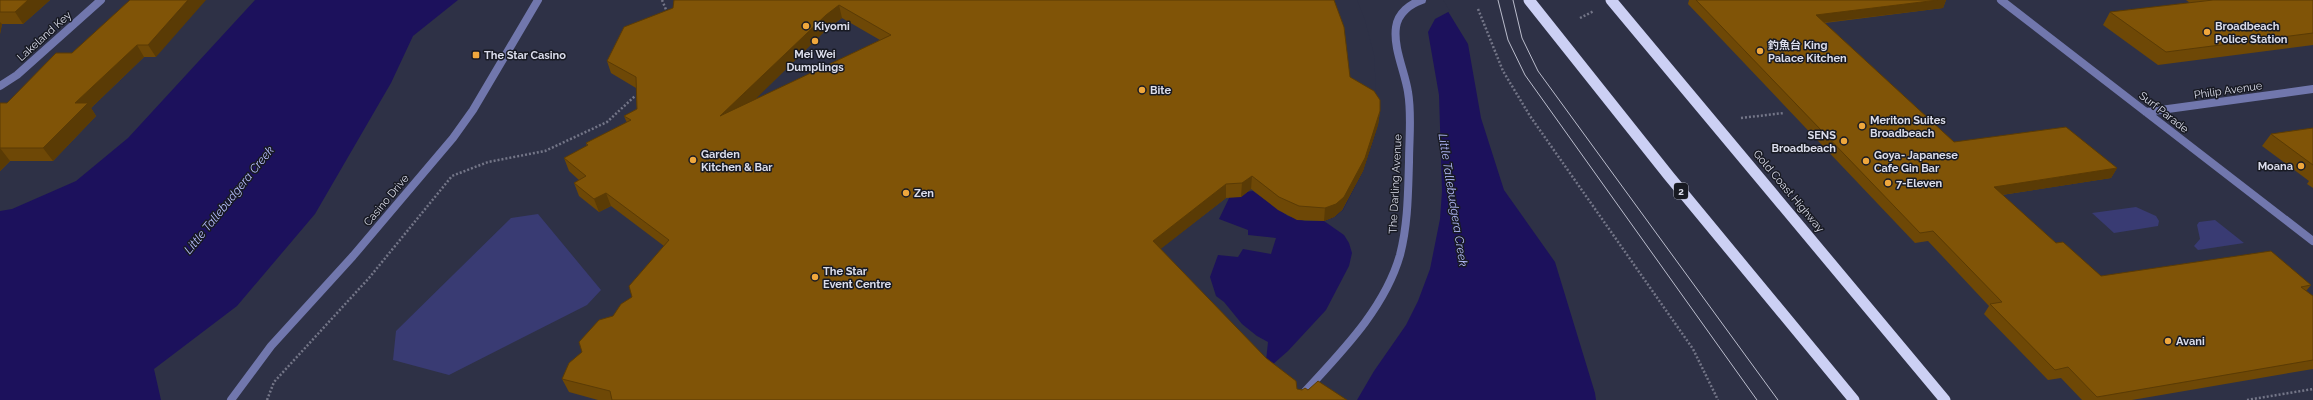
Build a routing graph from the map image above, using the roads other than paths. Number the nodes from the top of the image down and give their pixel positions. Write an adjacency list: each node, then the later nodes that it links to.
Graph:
1 (101, 0): 7 (street, Lakeland Key)
2 (538, 0): 12 (street, Casino Drive)
3 (1422, 0): 11 (street, The Darling Avenue)
4 (1529, 0): 13 (highway, 2)
5 (1611, 0): 14 (highway, Gold Coast Highway)
6 (2002, 0): 9 (street, Surf Parade)
7 (0, 86)
8 (2313, 89): 9 (street, Philip Avenue)
9 (2146, 112): 10 (street, Surf Parade)
10 (2313, 241)
11 (1299, 398)
12 (231, 400)
13 (1854, 400)
14 (1945, 400)

